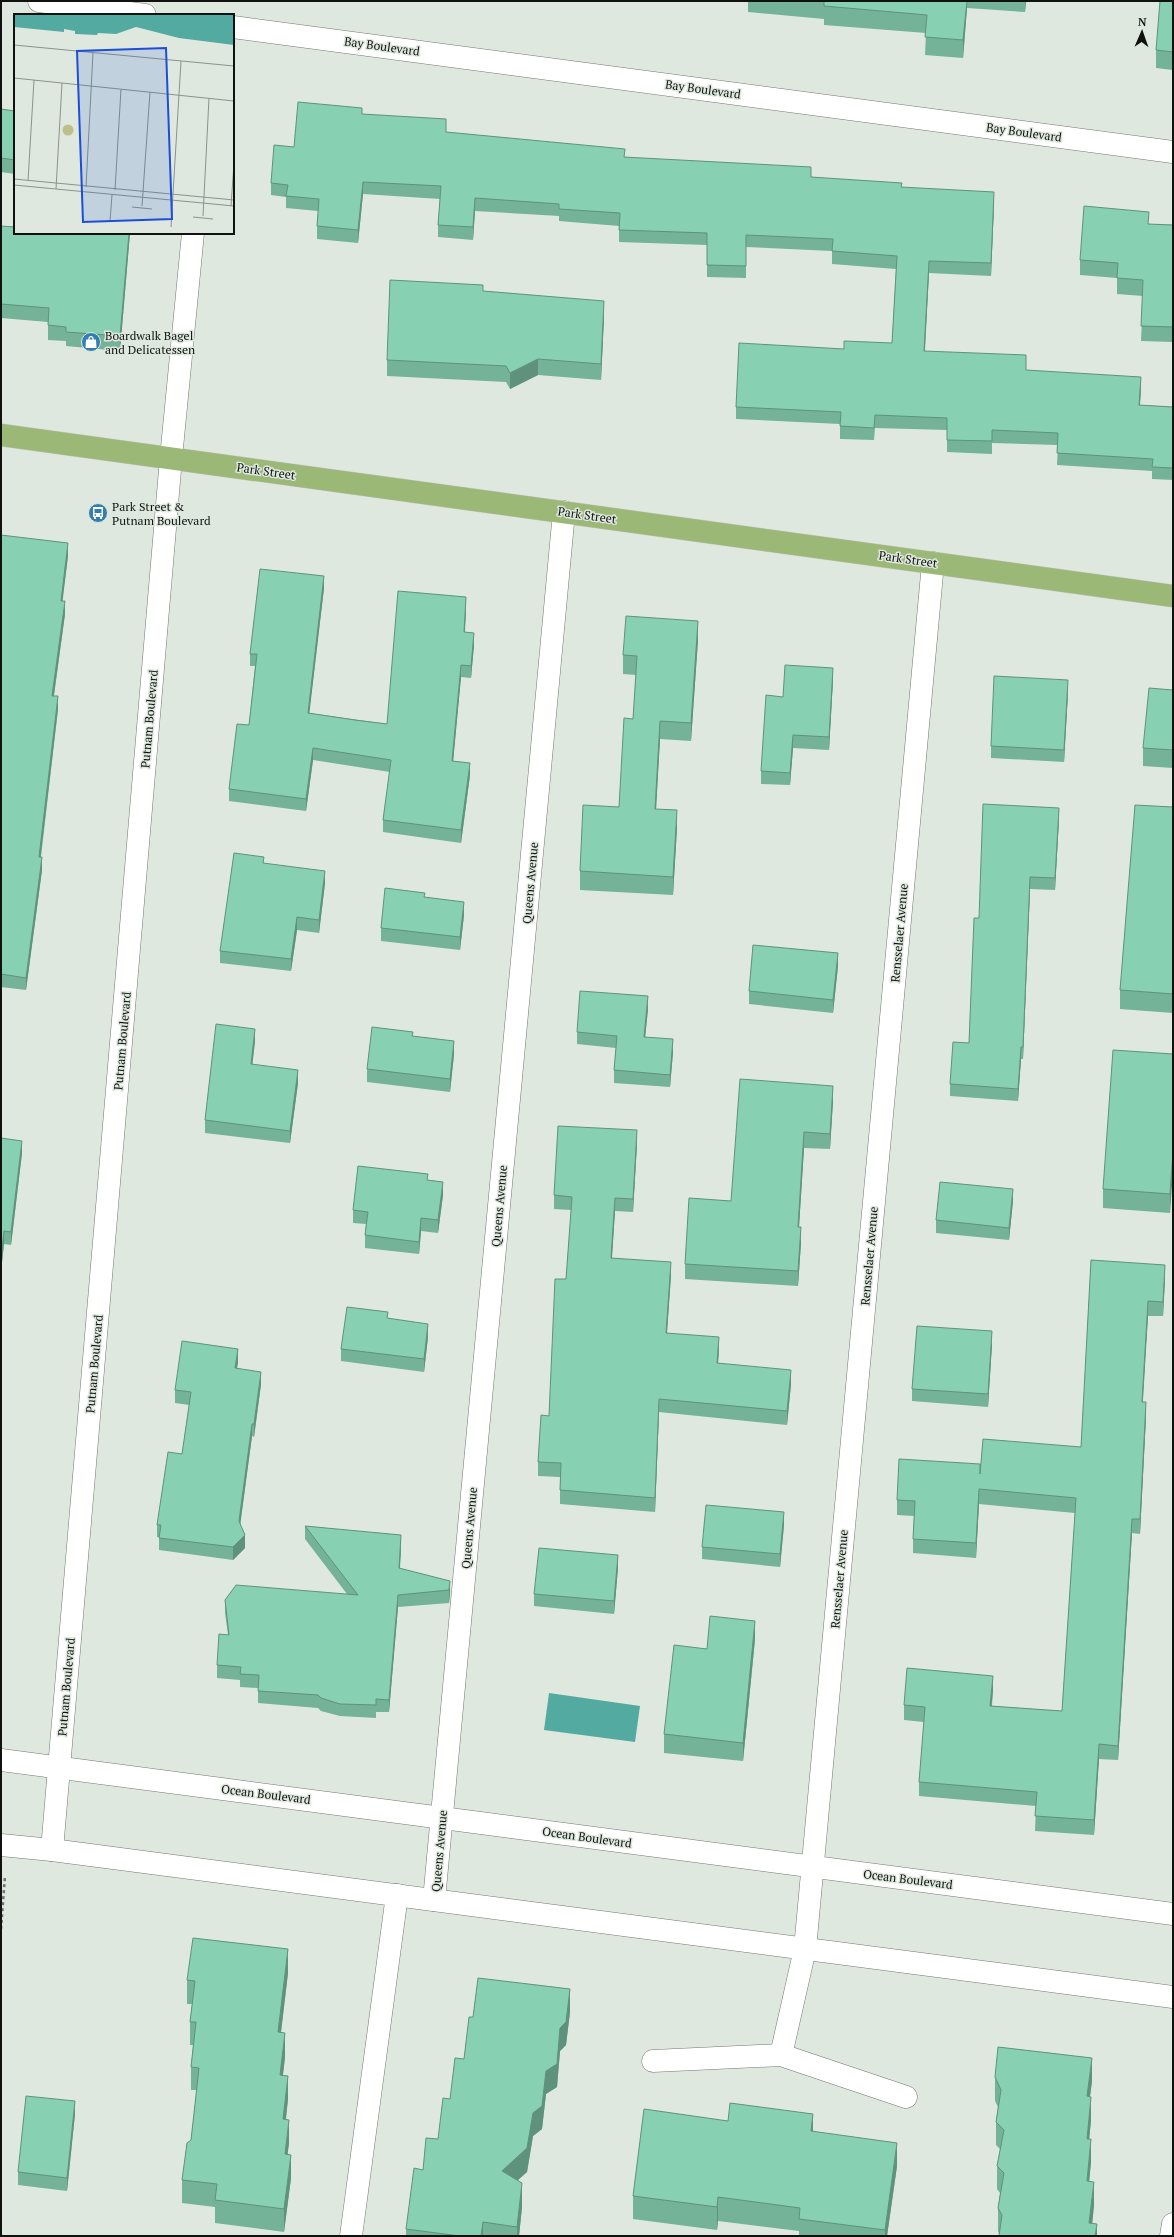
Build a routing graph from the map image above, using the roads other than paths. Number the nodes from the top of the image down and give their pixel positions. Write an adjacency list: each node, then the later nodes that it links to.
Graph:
1 (40, 1): 2 (street)
2 (138, 14)
3 (234, 27): 4 (street, Bay Boulevard)
4 (1173, 152)
5 (193, 234): 7 (street, Putnam Boulevard)
6 (1, 435): 7 (highway, Park Street)
7 (171, 458): 8 (highway, Park Street); 12 (street, Putnam Boulevard)
8 (564, 512): 9 (highway, Park Street); 13 (street, Queens Avenue)
9 (933, 563): 10 (highway, Park Street); 16 (street, Rensselaer Avenue)
10 (1173, 596)
11 (1, 1760): 12 (street, Ocean Boulevard)
12 (60, 1768): 13 (street, Ocean Boulevard); 15 (street, Putnam Boulevard)
13 (442, 1817): 16 (street, Ocean Boulevard); 18 (street, Queens Avenue)
14 (4, 1846): 15 (street)
15 (52, 1850): 17 (street)
16 (812, 1867): 19 (street, Ocean Boulevard); 20 (street, Rensselaer Avenue)
17 (397, 1896): 18 (street); 26 (street)
18 (434, 1900): 20 (street)
19 (1173, 1914)
20 (805, 1950): 21 (street); 22 (street, Rensselaer Avenue)
21 (1173, 1997)
22 (780, 2055): 23 (street); 24 (street)
23 (653, 2061)
24 (906, 2097)
25 (1173, 2224): 27 (street)
26 (351, 2236)
27 (1171, 2236)

